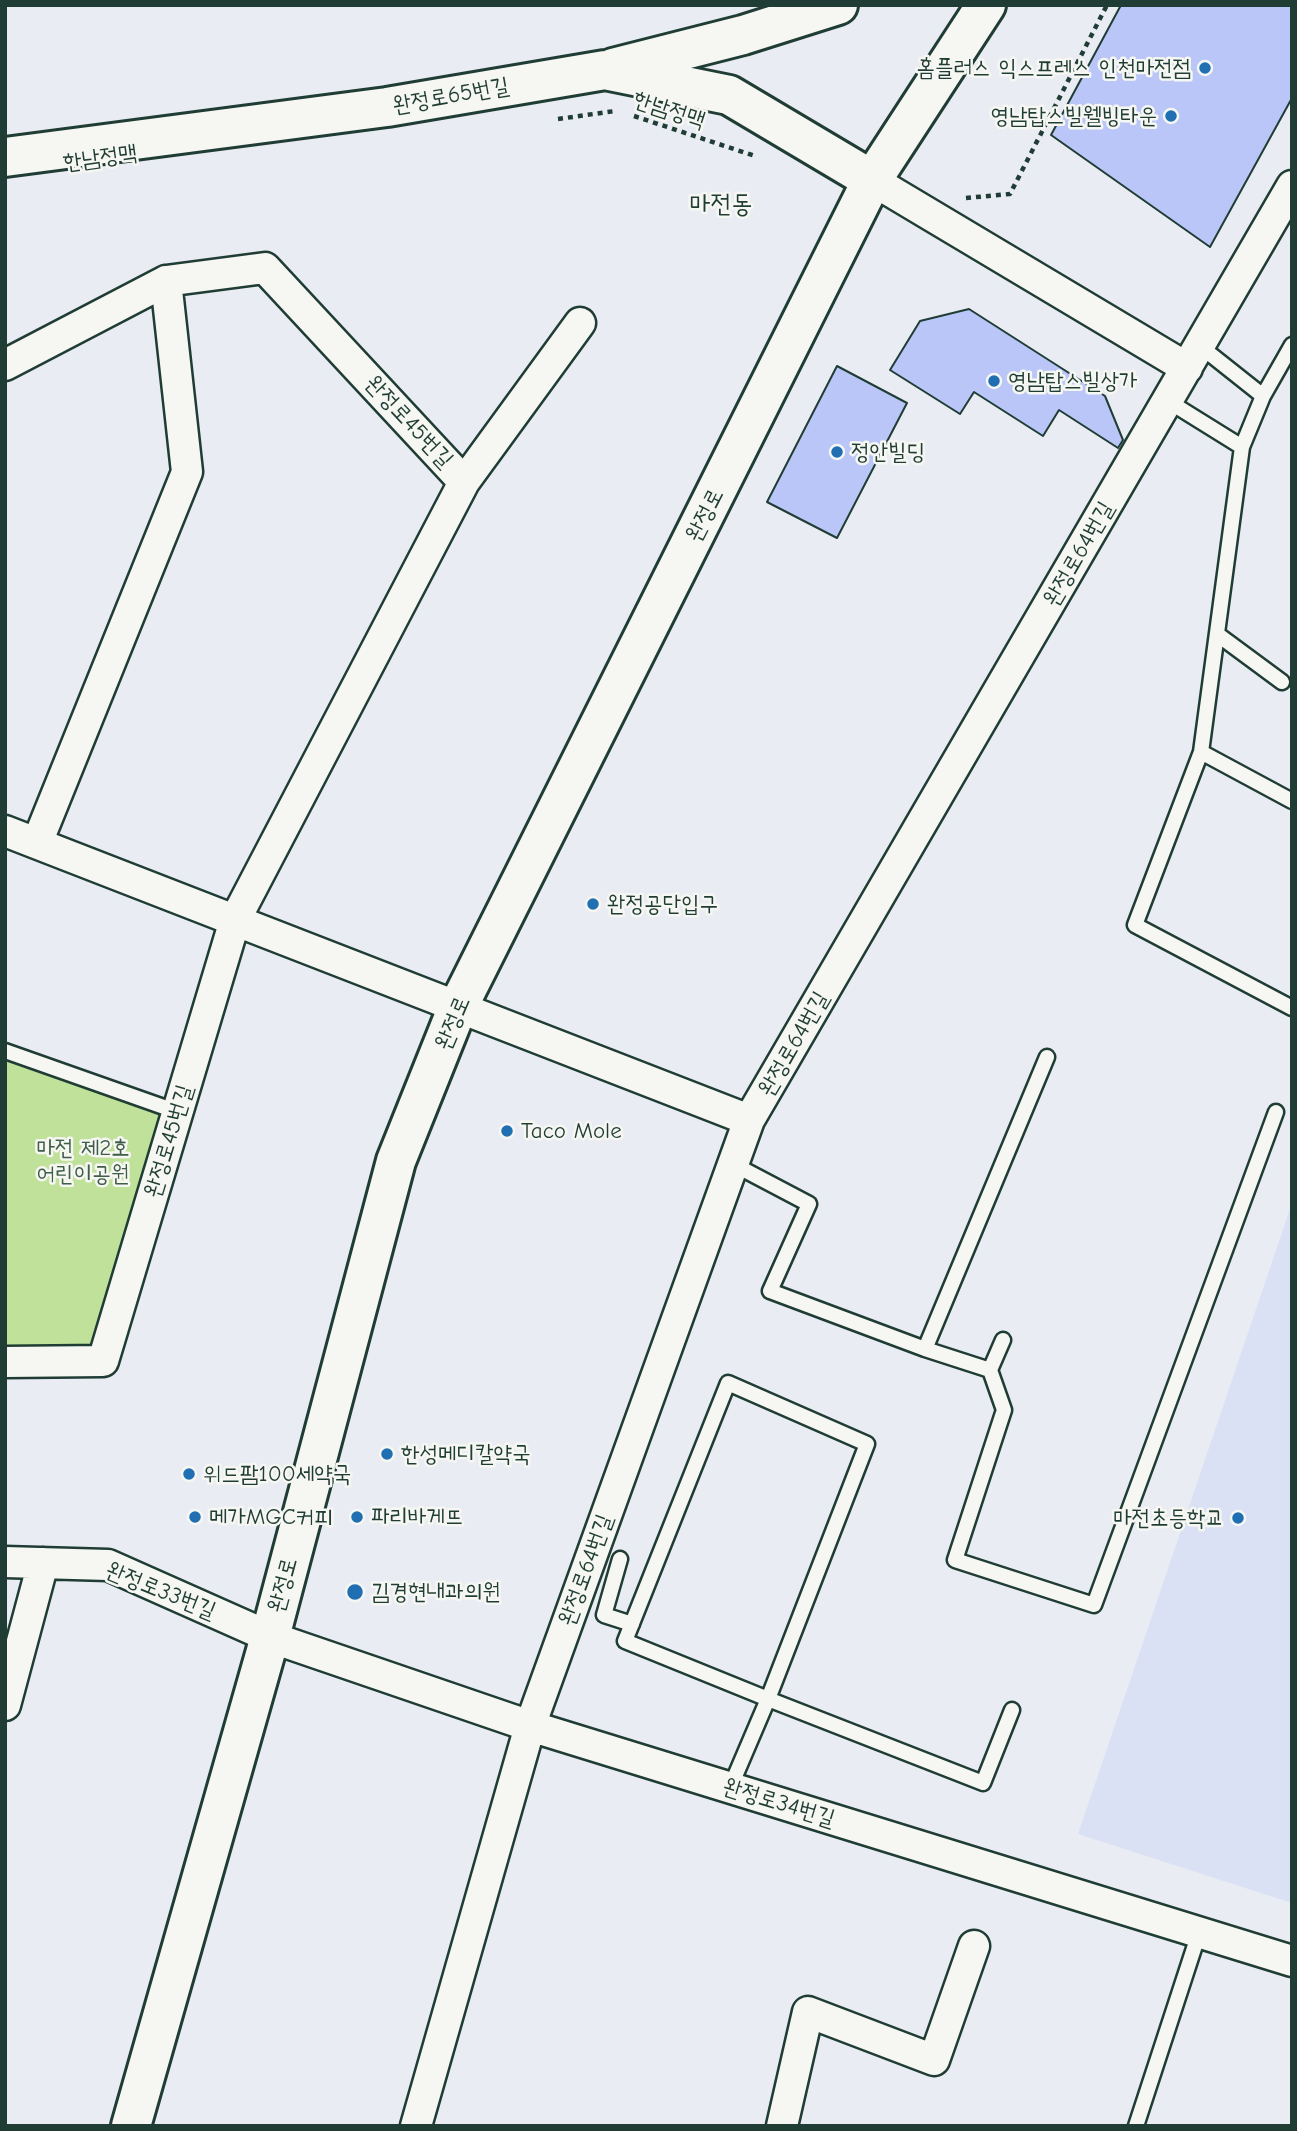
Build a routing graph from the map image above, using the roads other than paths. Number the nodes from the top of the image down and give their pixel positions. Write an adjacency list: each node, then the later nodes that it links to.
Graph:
1 (838, 5): 3 (main road)
2 (986, 5): 5 (main road, 완정로)
3 (605, 70): 4 (main road, 완정로65번길); 5 (main road, 완정로65번길)
4 (5, 157)
5 (872, 180): 10 (street); 24 (main road, 완정로)
6 (1292, 186): 10 (street, 완정로64번길)
7 (166, 281): 11 (street, 완정로45번길); 15 (street, 완정로45번길); 21 (street)
8 (580, 323): 15 (street)
9 (1292, 345): 12 (lane)
10 (1194, 357): 12 (lane); 13 (street, 완정로64번길)
11 (5, 365)
12 (1263, 396): 14 (lane)
13 (1168, 401): 14 (lane); 29 (street, 완정로64번길)
14 (1242, 447): 16 (lane)
15 (464, 482): 22 (street, 완정로45번길)
16 (1217, 634): 17 (lane); 18 (lane)
17 (1282, 682)
18 (1201, 752): 19 (lane); 23 (lane)
19 (1292, 801)
20 (5, 831): 21 (street)
21 (37, 843): 22 (street)
22 (235, 920): 24 (street); 27 (street, 완정로45번길)
23 (1292, 1008)
24 (457, 1009): 29 (street); 39 (main road, 완정로)
25 (5, 1051): 27 (lane)
26 (1047, 1057): 32 (lane)
27 (178, 1112): 33 (street, 완정로45번길)
28 (1276, 1112): 34 (lane)
29 (749, 1121): 30 (street, 완정로64번길)
30 (733, 1164): 32 (lane); 43 (street, 완정로64번길)
31 (1003, 1340): 34 (lane)
32 (925, 1349): 34 (lane)
33 (5, 1362)
34 (990, 1370)
35 (620, 1559): 38 (lane)
36 (5, 1562): 37 (street, 완정로33번길)
37 (43, 1563): 39 (street, 완정로33번길); 41 (street)
38 (632, 1624): 40 (lane); 40 (lane)
39 (270, 1637): 43 (street, 완정로34번길); 48 (main road, 완정로)
40 (768, 1699): 42 (lane); 44 (lane)
41 (5, 1705)
42 (1012, 1710)
43 (530, 1726): 44 (street, 완정로34번길); 49 (street, 완정로64번길)
44 (730, 1788): 45 (street, 완정로34번길)
45 (1199, 1933): 47 (street, 완정로34번길); 51 (lane)
46 (974, 1946): 50 (street)
47 (1292, 1961)
48 (131, 2126)
49 (416, 2126)
50 (782, 2126)
51 (1136, 2126)

